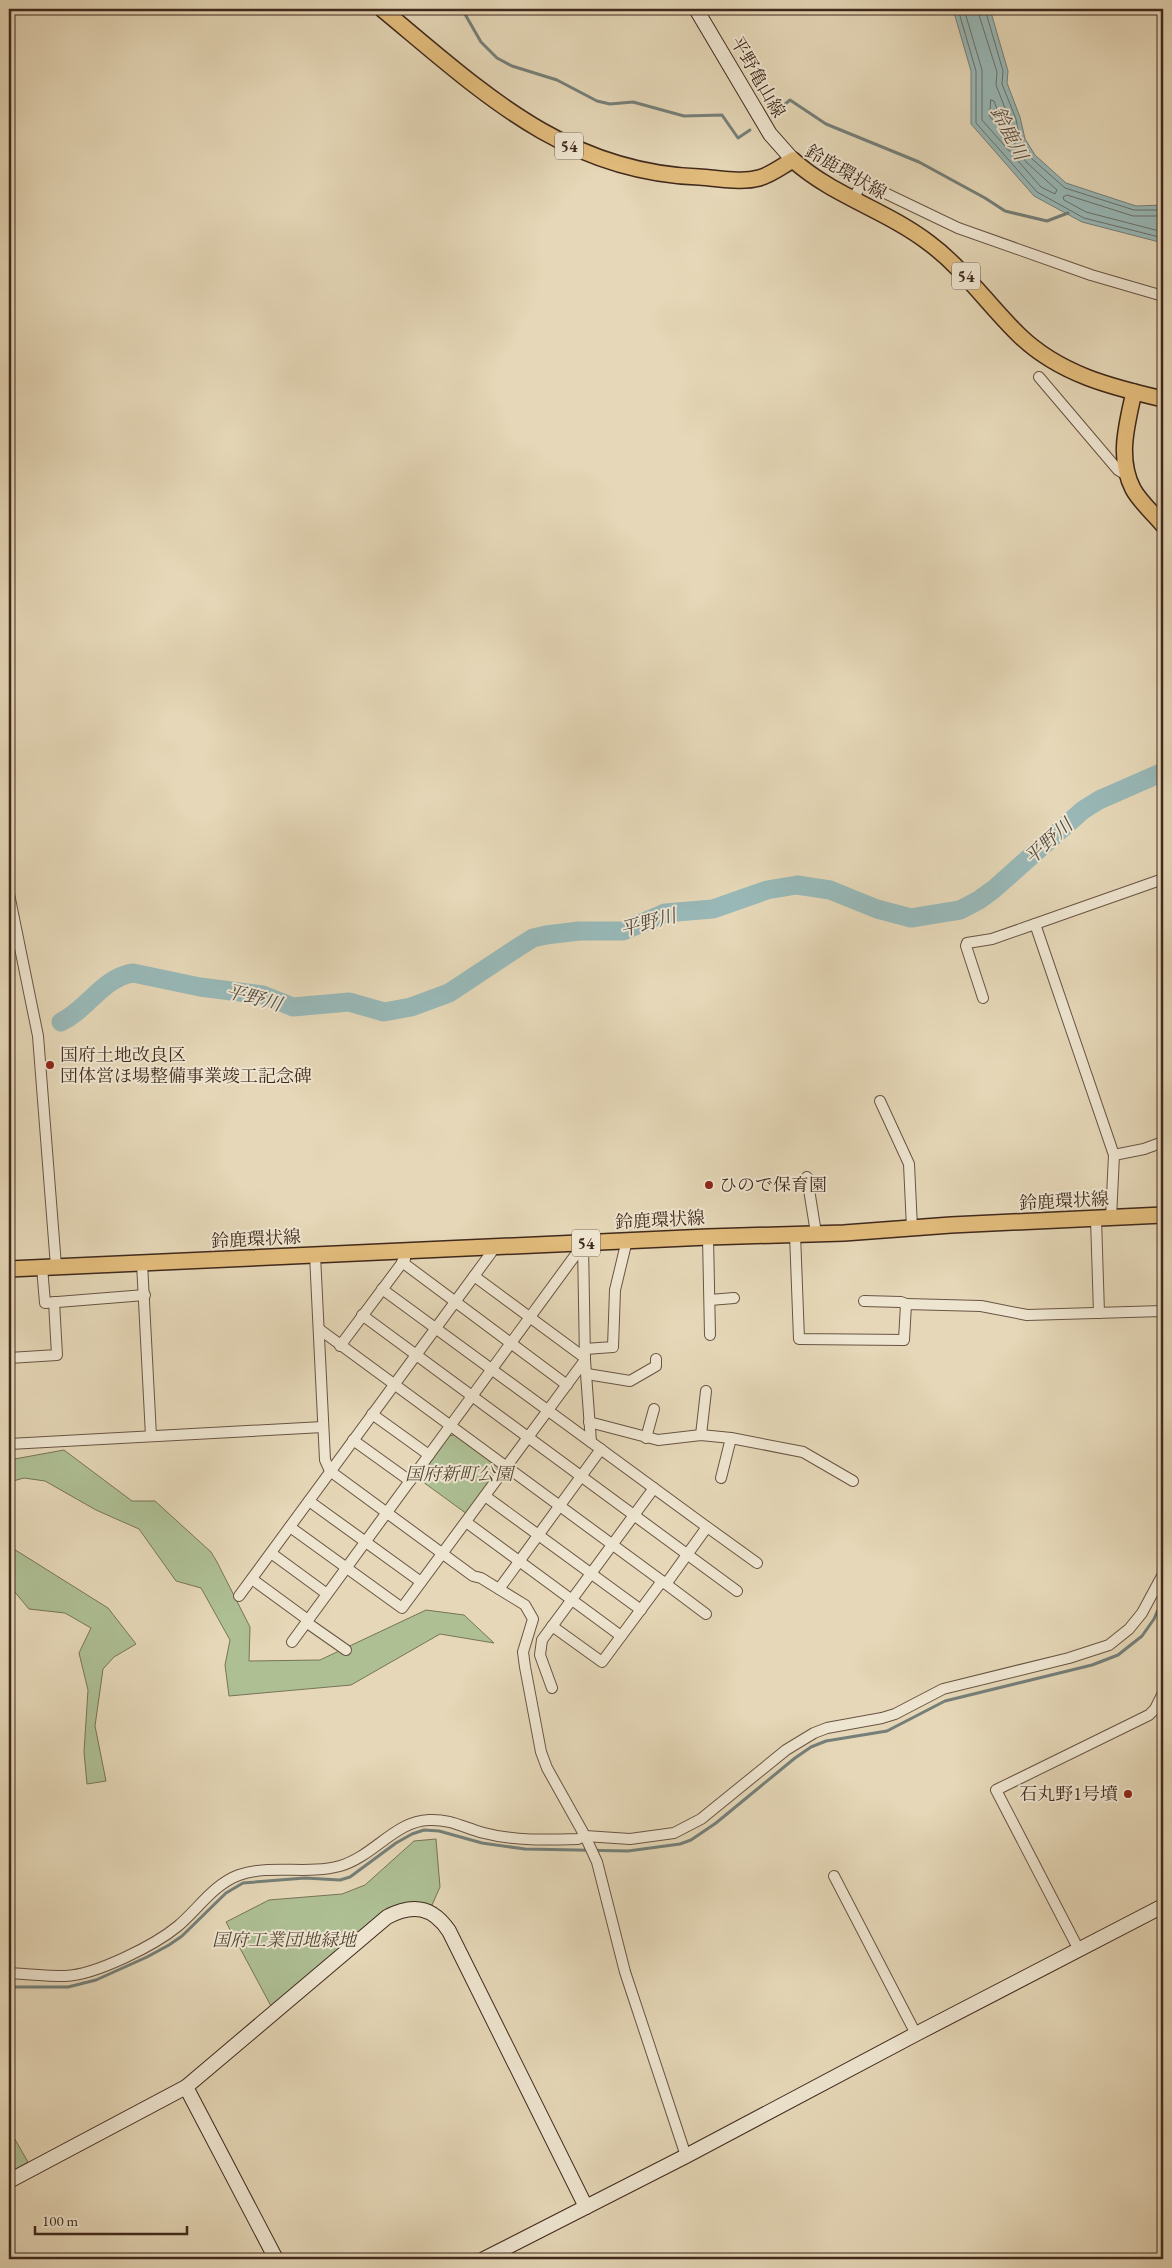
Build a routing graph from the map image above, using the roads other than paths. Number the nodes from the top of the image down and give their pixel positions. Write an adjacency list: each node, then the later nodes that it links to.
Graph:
1 (382, 9): 3 (main road, 鈴鹿環状線 / 54)
2 (696, 9): 3 (street, 平野亀山線)
3 (793, 160): 4 (main road, 鈴鹿環状線 / 54)
4 (853, 200): 5 (street); 7 (main road, 鈴鹿環状線 / 54)
5 (1163, 296)
6 (1039, 377): 9 (street)
7 (1134, 392): 8 (main road, 鈴鹿環状線 / 54); 9 (main road)
8 (1163, 399)
9 (1128, 476): 10 (main road)
10 (1163, 525)
11 (1163, 879): 13 (street)
12 (9, 894): 31 (street)
13 (1035, 924): 14 (street); 17 (street)
14 (983, 998)
15 (880, 1102): 21 (street)
16 (1163, 1142): 17 (street)
17 (1114, 1155): 19 (street)
18 (807, 1177): 22 (street)
19 (1104, 1218): 20 (main road, 鈴鹿環状線 / 54); 21 (main road, 鈴鹿環状線 / 54); 43 (street)
20 (1163, 1219)
21 (912, 1228): 22 (main road, 鈴鹿環状線 / 54)
22 (816, 1233): 23 (main road, 鈴鹿環状線 / 54)
23 (795, 1234): 24 (main road, 鈴鹿環状線 / 54); 41 (street)
24 (708, 1237): 25 (main road, 鈴鹿環状線 / 54); 37 (street)
25 (627, 1240): 26 (main road, 鈴鹿環状線 / 54); 52 (street)
26 (582, 1244): 27 (main road, 鈴鹿環状線 / 54); 45 (street); 52 (street)
27 (494, 1246): 29 (main road, 鈴鹿環状線 / 54); 33 (street)
28 (315, 1255): 29 (main road, 鈴鹿環状線 / 54); 30 (main road, 鈴鹿環状線 / 54); 47 (street)
29 (405, 1257): 34 (street); 40 (street)
30 (142, 1263): 31 (main road, 鈴鹿環状線 / 54); 35 (street)
31 (49, 1267): 32 (main road, 鈴鹿環状線 / 54); 39 (street)
32 (9, 1269)
33 (474, 1276): 40 (street); 45 (street)
34 (382, 1289): 44 (street); 46 (street)
35 (145, 1295): 39 (street); 68 (street)
36 (734, 1298): 37 (street)
37 (710, 1300): 48 (street)
38 (864, 1301): 41 (street)
39 (54, 1302): 53 (street)
40 (454, 1302): 46 (street); 49 (street)
41 (906, 1304): 43 (street)
42 (1163, 1311): 43 (street)
43 (1099, 1313)
44 (362, 1315): 50 (street); 51 (street)
45 (529, 1318): 49 (street); 52 (street)
46 (436, 1328): 51 (street); 55 (street)
47 (319, 1329): 50 (street); 66 (street)
48 (710, 1335)
49 (510, 1343): 55 (street); 58 (street)
50 (340, 1346): 57 (street)
51 (416, 1354): 57 (street); 60 (street)
52 (585, 1355): 56 (street); 58 (street)
53 (9, 1358)
54 (656, 1359): 56 (street)
55 (492, 1369): 60 (street); 62 (street)
56 (587, 1374): 64 (street)
57 (394, 1385): 63 (street); 65 (street)
58 (567, 1385): 62 (street)
59 (706, 1391): 67 (street)
60 (473, 1395): 65 (street); 69 (street)
61 (654, 1409): 70 (street)
62 (548, 1411): 69 (street); 73 (street)
63 (372, 1414): 72 (street); 76 (street)
64 (588, 1422): 70 (street); 73 (street)
65 (450, 1426): 76 (street); 77 (street)
66 (323, 1427): 68 (street); 78 (street)
67 (701, 1435): 70 (street); 71 (street)
68 (151, 1436): 74 (street)
69 (529, 1436): 77 (street); 79 (street)
70 (646, 1438)
71 (731, 1438): 80 (street); 82 (street)
72 (353, 1440): 78 (street); 81 (street)
73 (591, 1442): 75 (street)
74 (9, 1444)
75 (601, 1449): 79 (street); 83 (street)
76 (429, 1455): 81 (street)
77 (506, 1467): 84 (street); 86 (street)
78 (330, 1471): 85 (street); 87 (street)
79 (582, 1476): 86 (street); 88 (street)
80 (721, 1478)
81 (410, 1481): 87 (street)
82 (853, 1481)
83 (654, 1488): 88 (street); 91 (street)
84 (485, 1496): 89 (street); 92 (street)
85 (309, 1501): 90 (street); 93 (street)
86 (560, 1506): 92 (street); 94 (street)
87 (387, 1512): 93 (street); 96 (street)
88 (635, 1515): 94 (street); 97 (street)
89 (466, 1522): 96 (street); 98 (street)
90 (290, 1527): 95 (street); 100 (street)
91 (707, 1527): 97 (street); 99 (street)
92 (538, 1535): 98 (street); 101 (street)
93 (365, 1542): 100 (street); 104 (street)
94 (613, 1546): 101 (street); 105 (street)
95 (271, 1553): 103 (street); 108 (street)
96 (443, 1553): 104 (street); 106 (street)
97 (688, 1554): 105 (street); 107 (street)
98 (519, 1561): 106 (street); 110 (street)
99 (757, 1563)
100 (346, 1567): 104 (street); 108 (street)
101 (591, 1574): 110 (street); 111 (street)
102 (1163, 1574): 120 (street)
103 (252, 1579): 109 (street); 113 (street)
104 (421, 1582)
105 (664, 1583): 111 (street); 112 (street)
106 (499, 1589): 120 (street)
107 (737, 1590)
108 (327, 1594): 113 (street)
109 (239, 1596)
110 (572, 1600): 114 (street); 115 (street)
111 (641, 1610): 115 (street)
112 (706, 1614)
113 (307, 1621): 116 (street); 117 (street)
114 (552, 1626): 115 (street); 118 (street)
115 (622, 1636)
116 (292, 1642)
117 (346, 1650)
118 (552, 1688)
119 (1163, 1693): 123 (street)
120 (587, 1839): 124 (street); 127 (street)
121 (834, 1876): 125 (street)
122 (1163, 1906): 123 (street)
123 (1079, 1950): 125 (street)
124 (9, 1973)
125 (916, 2034): 127 (street)
126 (186, 2087): 128 (street); 129 (street); 130 (street)
127 (686, 2156): 129 (street)
128 (9, 2181)
129 (586, 2207): 131 (street)
130 (276, 2259)
131 (484, 2259)

